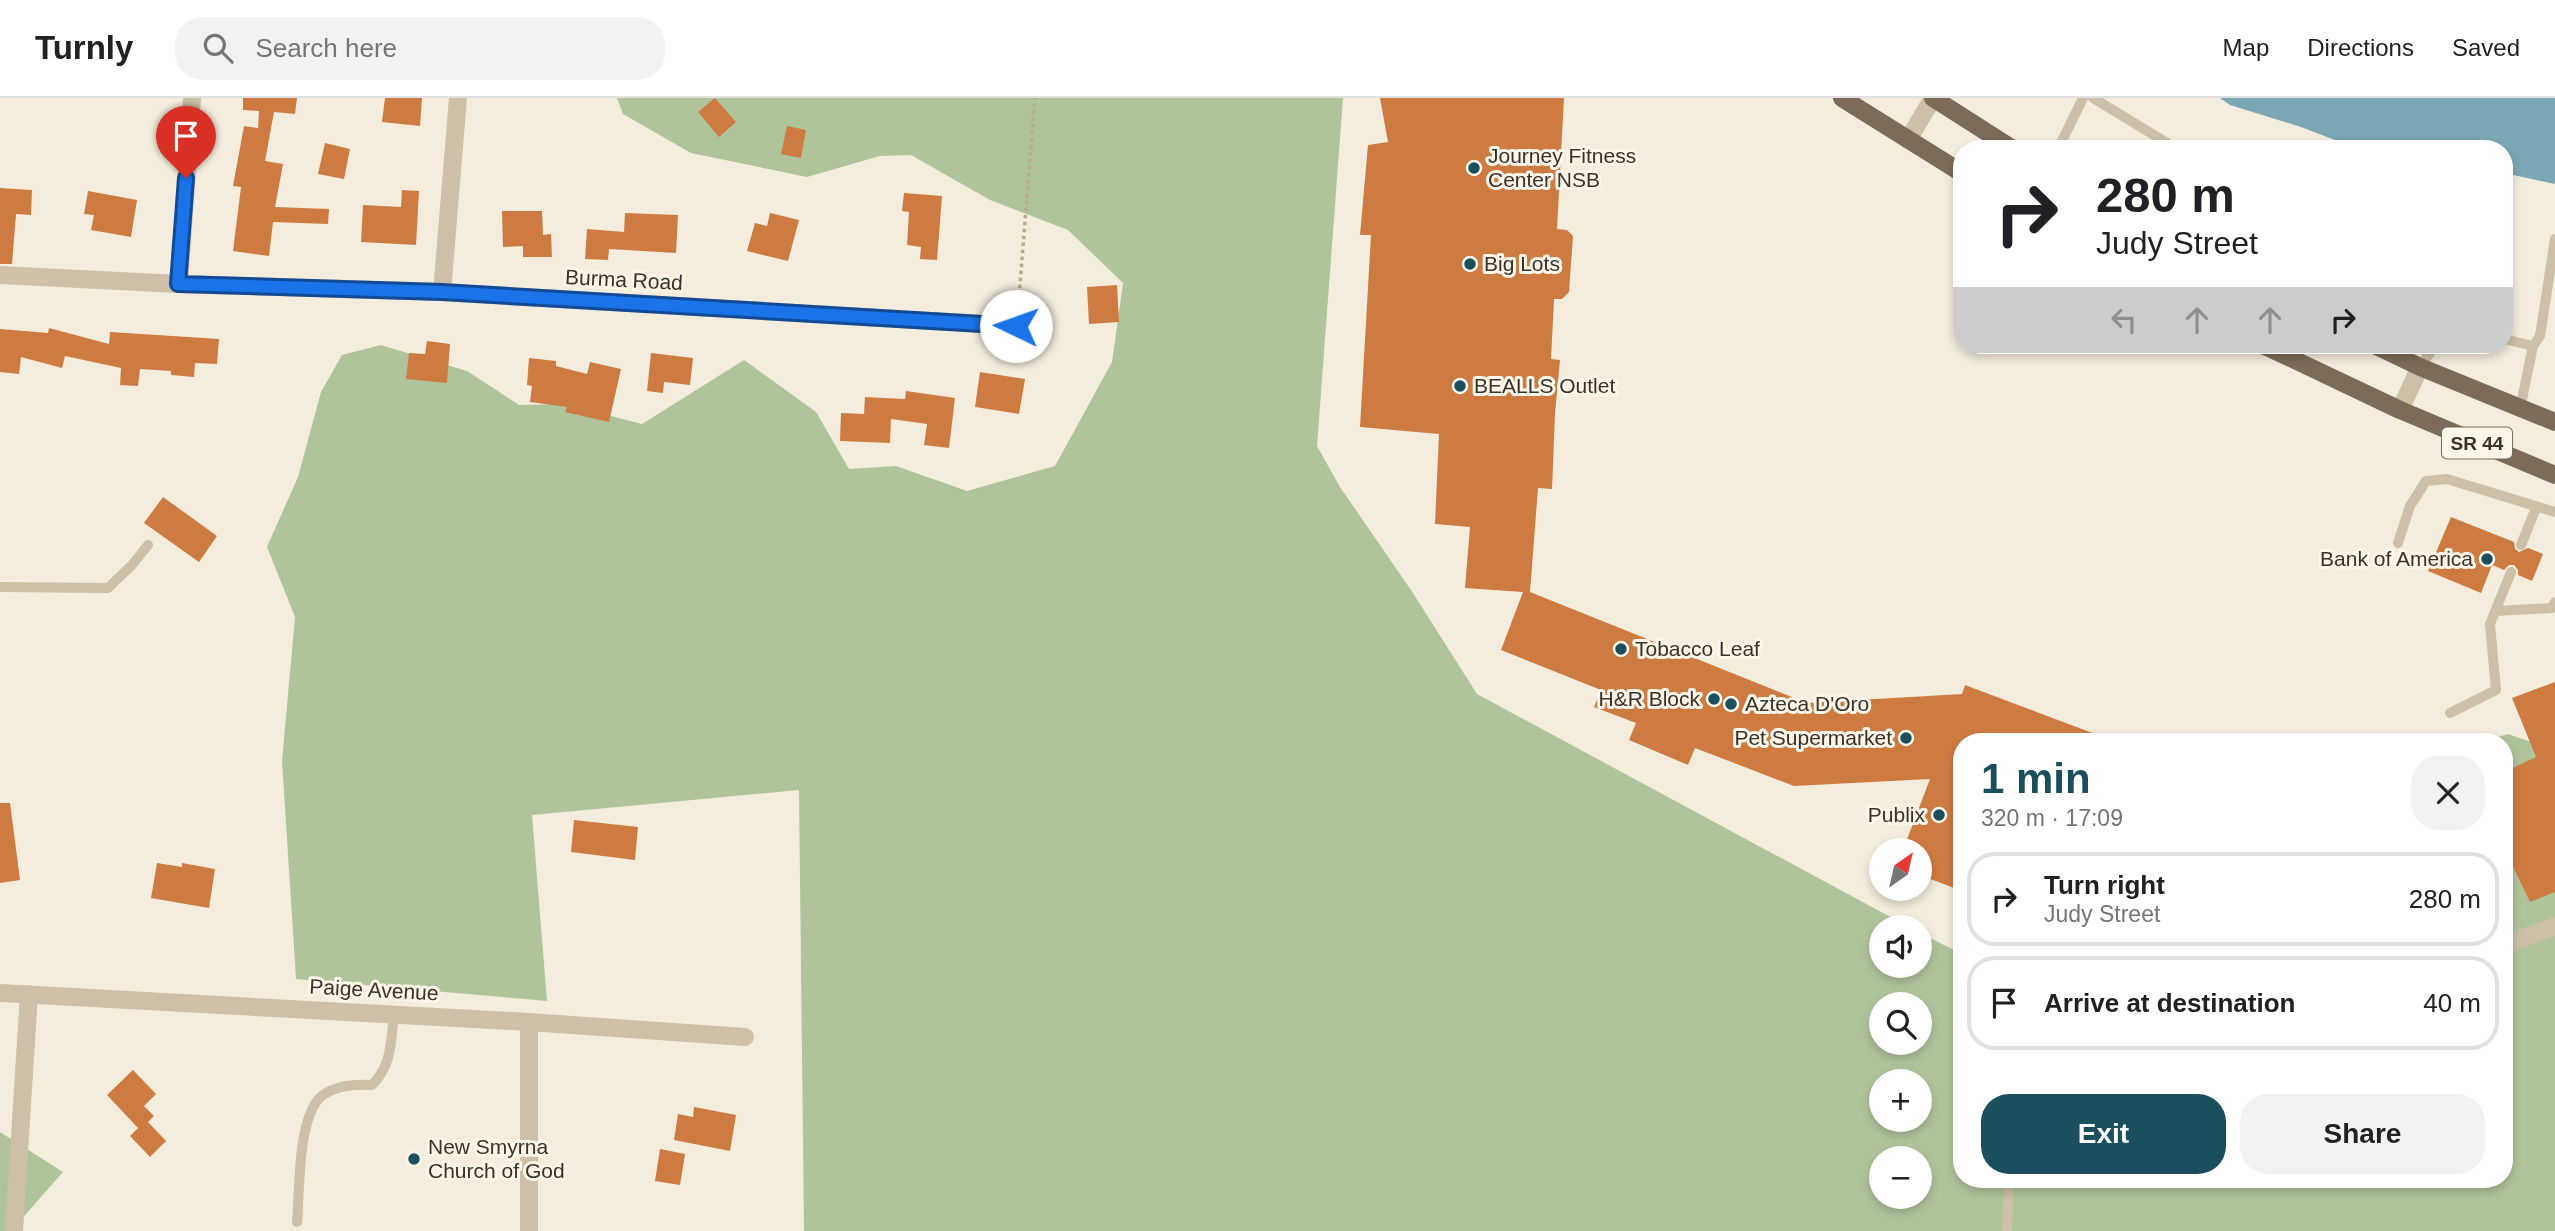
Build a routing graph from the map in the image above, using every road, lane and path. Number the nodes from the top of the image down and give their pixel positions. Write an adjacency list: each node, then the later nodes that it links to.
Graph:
1 (192, 98): 15 (street)
2 (458, 98): 16 (street)
3 (1035, 98): 17 (path)
4 (1842, 98): 8 (main road)
5 (1933, 98): 8 (street); 9 (main road)
6 (2083, 98): 10 (lane)
7 (2093, 98): 11 (lane)
8 (1908, 140): 12 (main road)
9 (1999, 140)
10 (2062, 140)
11 (2161, 140)
12 (1953, 168)
13 (2555, 239): 19 (lane)
14 (0, 275): 15 (street, Burma Road)
15 (178, 284): 16 (street, Burma Road)
16 (442, 292): 17 (street, Burma Road)
17 (1016, 326)
18 (2513, 341): 19 (lane)
19 (2533, 346): 24 (lane)
20 (2282, 354): 25 (main road, SR 44)
21 (2393, 354): 23 (main road, SR 44)
22 (2429, 354): 23 (lane)
23 (2420, 367): 24 (main road, SR 44); 25 (street)
24 (2520, 409): 26 (main road, SR 44)
25 (2400, 410): 27 (main road, SR 44)
26 (2555, 422)
27 (2553, 473)
28 (2536, 508): 29 (lane); 30 (lane); 32 (lane)
29 (2555, 512)
30 (2399, 543)
31 (148, 545): 34 (lane)
32 (2521, 545)
33 (2511, 572): 36 (lane)
34 (0, 587)
35 (2555, 602): 36 (lane)
36 (2496, 611): 37 (lane)
37 (2450, 713)
38 (2555, 926): 39 (street)
39 (2513, 942)
40 (0, 993): 41 (street, Paige Avenue)
41 (29, 994): 42 (street, Paige Avenue); 47 (street)
42 (394, 1014): 43 (street, Paige Avenue); 46 (lane)
43 (528, 1021): 44 (street, Paige Avenue); 48 (street)
44 (745, 1037)
45 (2009, 1188): 49 (lane)
46 (297, 1222)
47 (14, 1231)
48 (529, 1231)
49 (2007, 1231)

